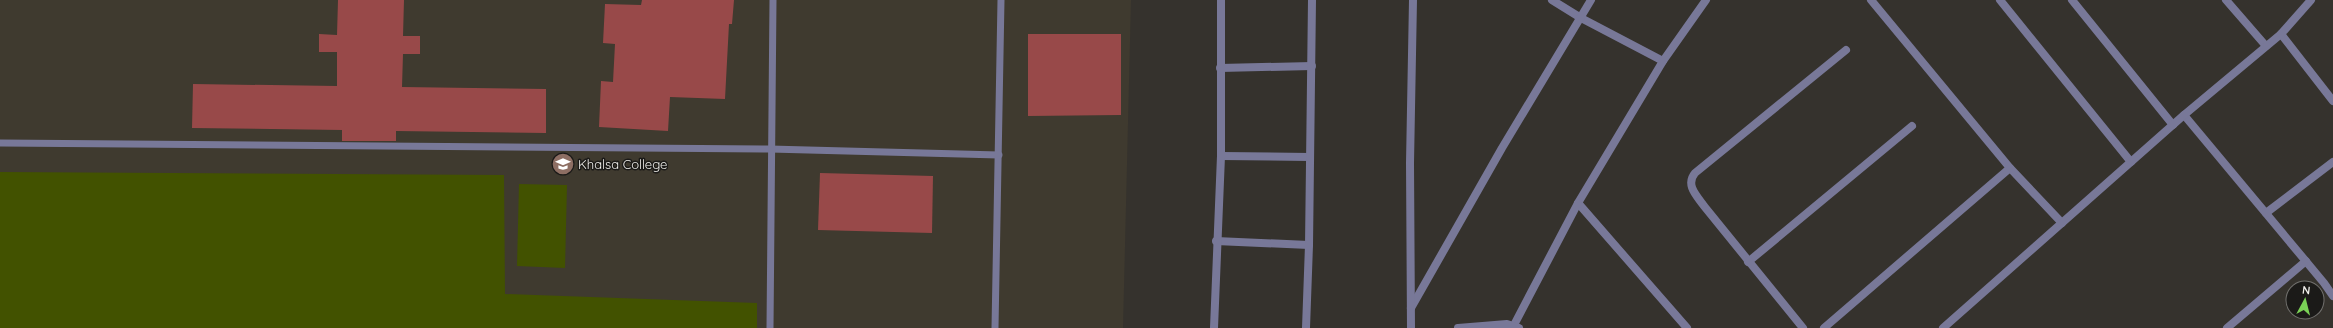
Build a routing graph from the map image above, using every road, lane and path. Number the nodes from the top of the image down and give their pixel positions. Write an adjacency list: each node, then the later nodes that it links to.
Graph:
1 (773, 0): 26 (lane)
2 (1001, 0): 27 (lane)
3 (1221, 0): 20 (street)
4 (1312, 0): 19 (street)
5 (1413, 0): 41 (street)
6 (1552, 0): 14 (street)
7 (1591, 0): 14 (street)
8 (1706, 0): 18 (street)
9 (1871, 0): 32 (street)
10 (2000, 0): 30 (street)
11 (2072, 0): 23 (street)
12 (2226, 0): 16 (street)
13 (2311, 0): 15 (street)
14 (1580, 18): 18 (street); 41 (street)
15 (2282, 34): 16 (street); 21 (street)
16 (2266, 46): 22 (street)
17 (1846, 50): 39 (street)
18 (1664, 61): 33 (street)
19 (1312, 66): 20 (street); 29 (street)
20 (1220, 68): 28 (street)
21 (2333, 101)
22 (2184, 116): 23 (street); 34 (street)
23 (2173, 125): 30 (street)
24 (1912, 126): 39 (street)
25 (0, 143): 26 (lane)
26 (770, 149): 27 (lane); 43 (lane)
27 (999, 155): 44 (lane)
28 (1221, 156): 29 (street); 36 (street)
29 (1310, 157): 37 (street)
30 (2131, 162): 35 (street)
31 (2333, 162): 34 (street)
32 (2010, 168): 35 (street); 51 (street)
33 (1578, 203): 42 (street); 49 (street)
34 (2266, 213): 38 (street)
35 (2062, 223): 52 (street)
36 (1216, 241): 37 (street); 45 (street)
37 (1309, 245): 46 (street)
38 (2306, 261): 40 (street); 53 (street)
39 (1748, 262): 50 (street)
40 (2333, 296)
41 (1411, 308): 47 (street)
42 (1516, 327): 48 (street)
43 (770, 328)
44 (995, 328)
45 (1214, 328)
46 (1306, 328)
47 (1411, 328)
48 (1458, 328)
49 (1688, 328)
50 (1803, 328)
51 (1824, 328)
52 (1943, 328)
53 (2227, 328)

